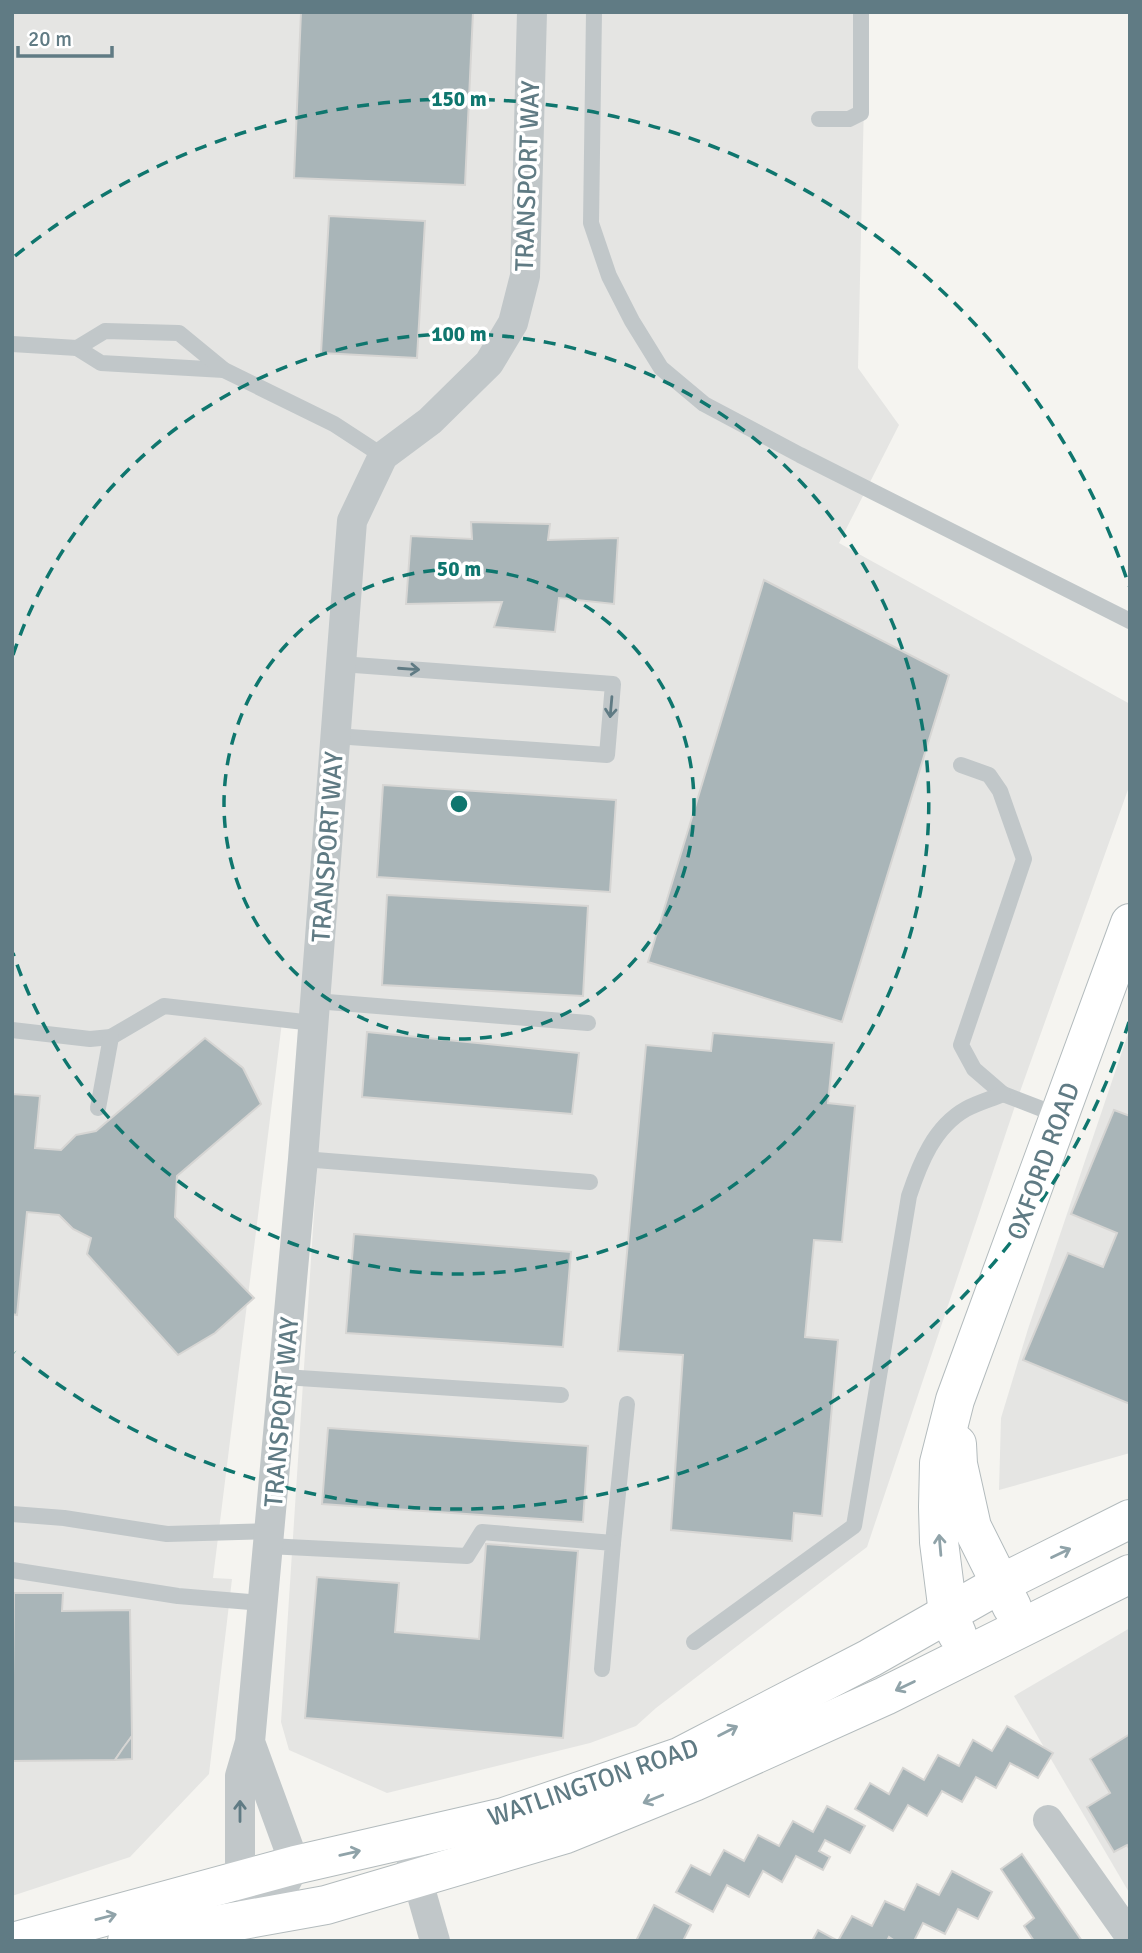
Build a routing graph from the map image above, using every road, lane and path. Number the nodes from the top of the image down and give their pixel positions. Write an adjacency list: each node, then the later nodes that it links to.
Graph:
1 (532, 12): 8 (street, TRANSPORT WAY)
2 (594, 12): 9 (lane)
3 (862, 12): 4 (lane)
4 (818, 119)
5 (12, 344): 6 (lane)
6 (77, 348): 7 (lane); 7 (lane)
7 (224, 370): 8 (lane)
8 (383, 456): 10 (street, TRANSPORT WAY)
9 (1130, 621)
10 (341, 664): 11 (street, TRANSPORT WAY); 11 (lane, one-way to 11)
11 (335, 736): 14 (street, TRANSPORT WAY)
12 (961, 765): 18 (lane)
13 (1130, 923): 20 (main road, OXFORD ROAD)
14 (314, 1012): 15 (lane); 17 (lane); 21 (street, TRANSPORT WAY)
15 (588, 1023)
16 (12, 1030): 17 (lane)
17 (111, 1038): 19 (lane)
18 (1003, 1094): 20 (lane); 37 (lane)
19 (98, 1108)
20 (1060, 1115): 25 (main road, OXFORD ROAD)
21 (303, 1159): 22 (lane); 23 (street, TRANSPORT WAY)
22 (590, 1182)
23 (284, 1377): 24 (lane); 29 (street, TRANSPORT WAY)
24 (561, 1395)
25 (956, 1400): 33 (main road, OXFORD ROAD); 35 (main road, OXFORD ROAD, one-way to 25)
26 (627, 1404): 30 (lane)
27 (12, 1514): 29 (lane)
28 (1130, 1519): 33 (main road, WATLINGTON ROAD, one-way to 28)
29 (269, 1539): 30 (lane); 34 (street, TRANSPORT WAY)
30 (613, 1543): 39 (lane)
31 (12, 1570): 34 (lane)
32 (1130, 1574): 36 (main road, WATLINGTON ROAD)
33 (1000, 1584): 35 (main road, WATLINGTON ROAD); 36 (main road, OXFORD ROAD)
34 (263, 1603): 40 (street, TRANSPORT WAY)
35 (948, 1613): 38 (main road, OXFORD ROAD); 42 (main road, WATLINGTON ROAD, one-way to 35)
36 (1023, 1628): 38 (main road, WATLINGTON ROAD)
37 (694, 1642)
38 (966, 1655): 44 (main road, WATLINGTON ROAD, one-way to 44)
39 (602, 1669)
40 (250, 1742): 43 (street, TRANSPORT WAY); 45 (street, TRANSPORT WAY, one-way to 40)
41 (1048, 1820): 48 (street)
42 (405, 1840): 43 (main road, WATLINGTON ROAD, one-way to 42); 44 (street)
43 (295, 1865): 45 (main road, WATLINGTON ROAD); 46 (street)
44 (418, 1879): 46 (main road, WATLINGTON ROAD); 51 (street)
45 (240, 1880): 46 (street); 47 (main road, WATLINGTON ROAD, one-way to 45)
46 (268, 1916): 50 (main road, WATLINGTON ROAD)
47 (54, 1936): 49 (main road, WATLINGTON ROAD)
48 (1130, 1936)
49 (16, 1941)
50 (127, 1941)
51 (435, 1941)

